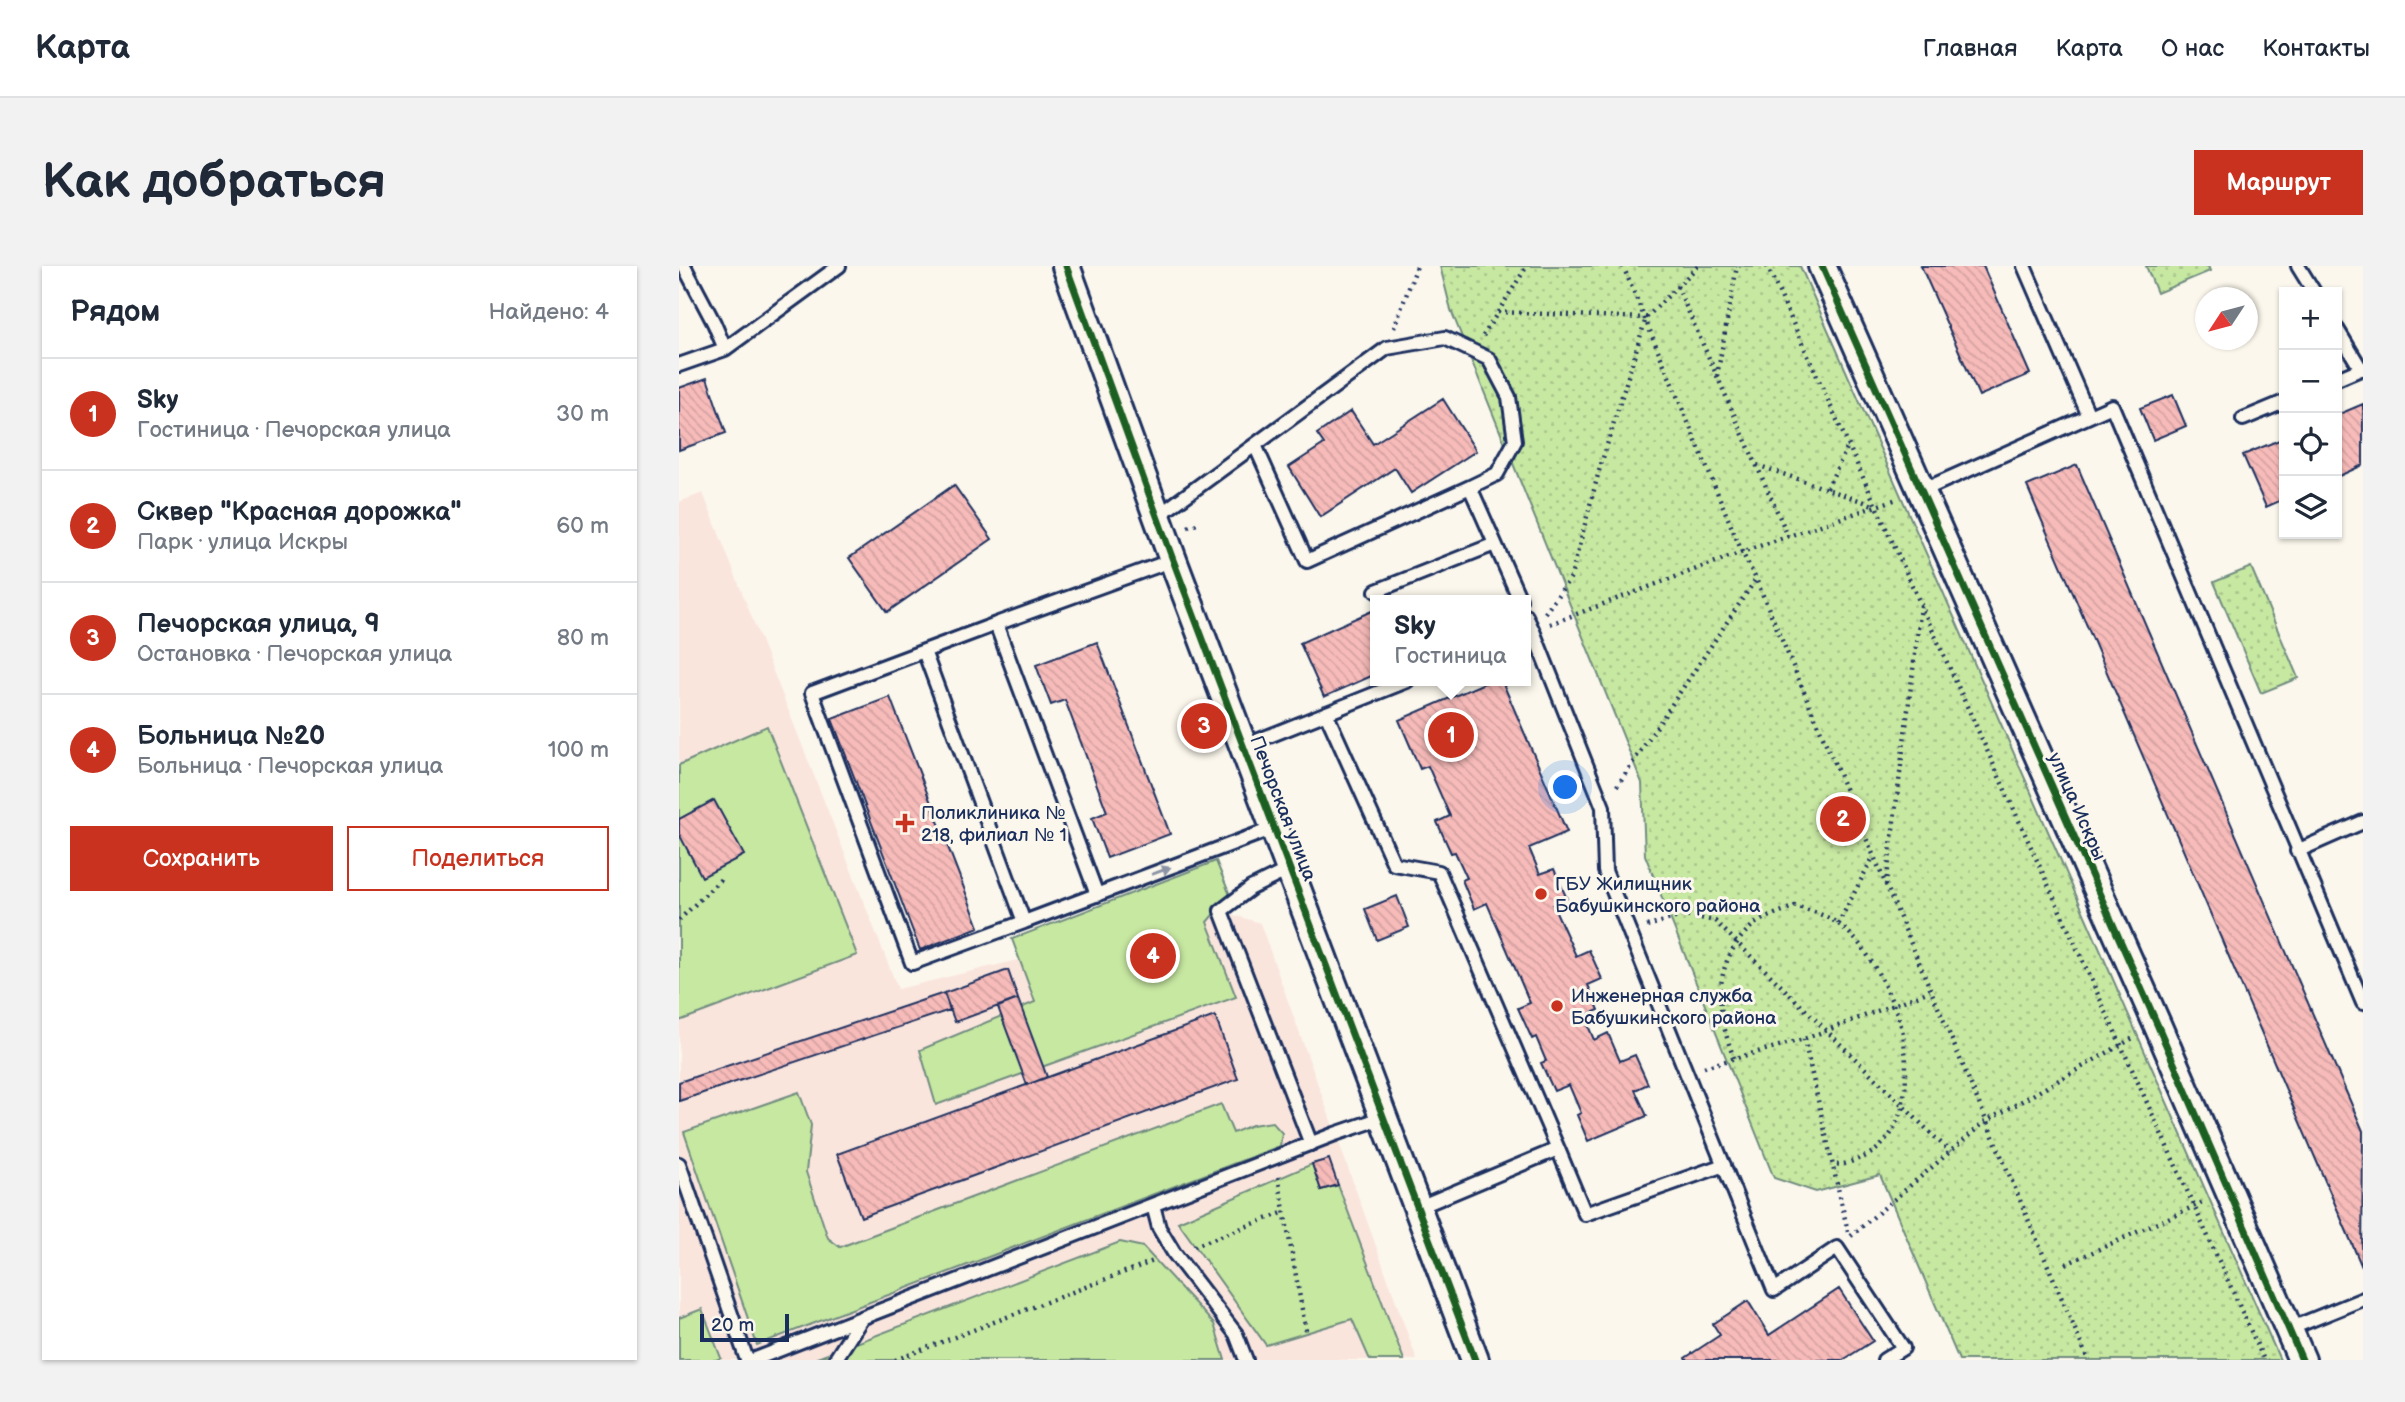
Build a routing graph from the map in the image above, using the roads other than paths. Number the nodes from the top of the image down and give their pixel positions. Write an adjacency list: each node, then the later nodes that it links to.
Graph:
1 (684, 266): 9 (lane)
2 (839, 266): 9 (lane)
3 (1066, 266): 19 (street, Печорская улица)
4 (1822, 266): 18 (street, улица Искры)
5 (2024, 266): 14 (lane)
6 (2298, 266): 7 (lane)
7 (2311, 287)
8 (2342, 337): 11 (lane)
9 (725, 349): 10 (lane)
10 (679, 365)
11 (2362, 369): 12 (lane)
12 (2342, 377)
13 (2279, 404): 15 (lane)
14 (2089, 416): 18 (lane); 32 (lane)
15 (2243, 419)
16 (1255, 446): 17 (lane); 17 (lane); 19 (lane)
17 (1471, 487): 20 (lane)
18 (1921, 491): 46 (street, улица Искры)
19 (1158, 516): 21 (street, Печорская улица)
20 (1495, 544): 22 (lane); 23 (lane)
21 (1173, 559): 24 (lane); 29 (street, Печорская улица)
22 (1376, 591)
23 (1518, 595)
24 (996, 624): 26 (lane); 34 (lane)
25 (1531, 637): 41 (lane)
26 (924, 651): 35 (lane); 35 (lane)
27 (1394, 686): 28 (lane)
28 (1326, 713): 29 (lane); 39 (lane)
29 (1244, 746): 31 (street, Печорская улица)
30 (2363, 822): 32 (lane)
31 (1274, 828): 33 (street, Печорская улица); 34 (lane, one-way to 31)
32 (2298, 851): 36 (lane)
33 (1290, 869): 37 (street, Печорская улица); 38 (lane)
34 (1097, 895): 35 (lane)
35 (1024, 922)
36 (2363, 1003)
37 (1382, 1118): 38 (lane); 43 (street, Печорская улица)
38 (1311, 1144): 42 (lane)
39 (1558, 1149): 41 (lane); 43 (lane)
40 (679, 1164): 47 (lane)
41 (1724, 1165): 52 (lane)
42 (1153, 1205): 45 (lane); 50 (lane)
43 (1417, 1208): 51 (street, Печорская улица)
44 (2363, 1298): 46 (lane)
45 (862, 1318): 48 (lane); 49 (lane)
46 (2289, 1329): 53 (street, улица Искры)
47 (747, 1360)
48 (753, 1360)
49 (835, 1360)
50 (1246, 1360)
51 (1475, 1360)
52 (1884, 1360)
53 (2302, 1360)

